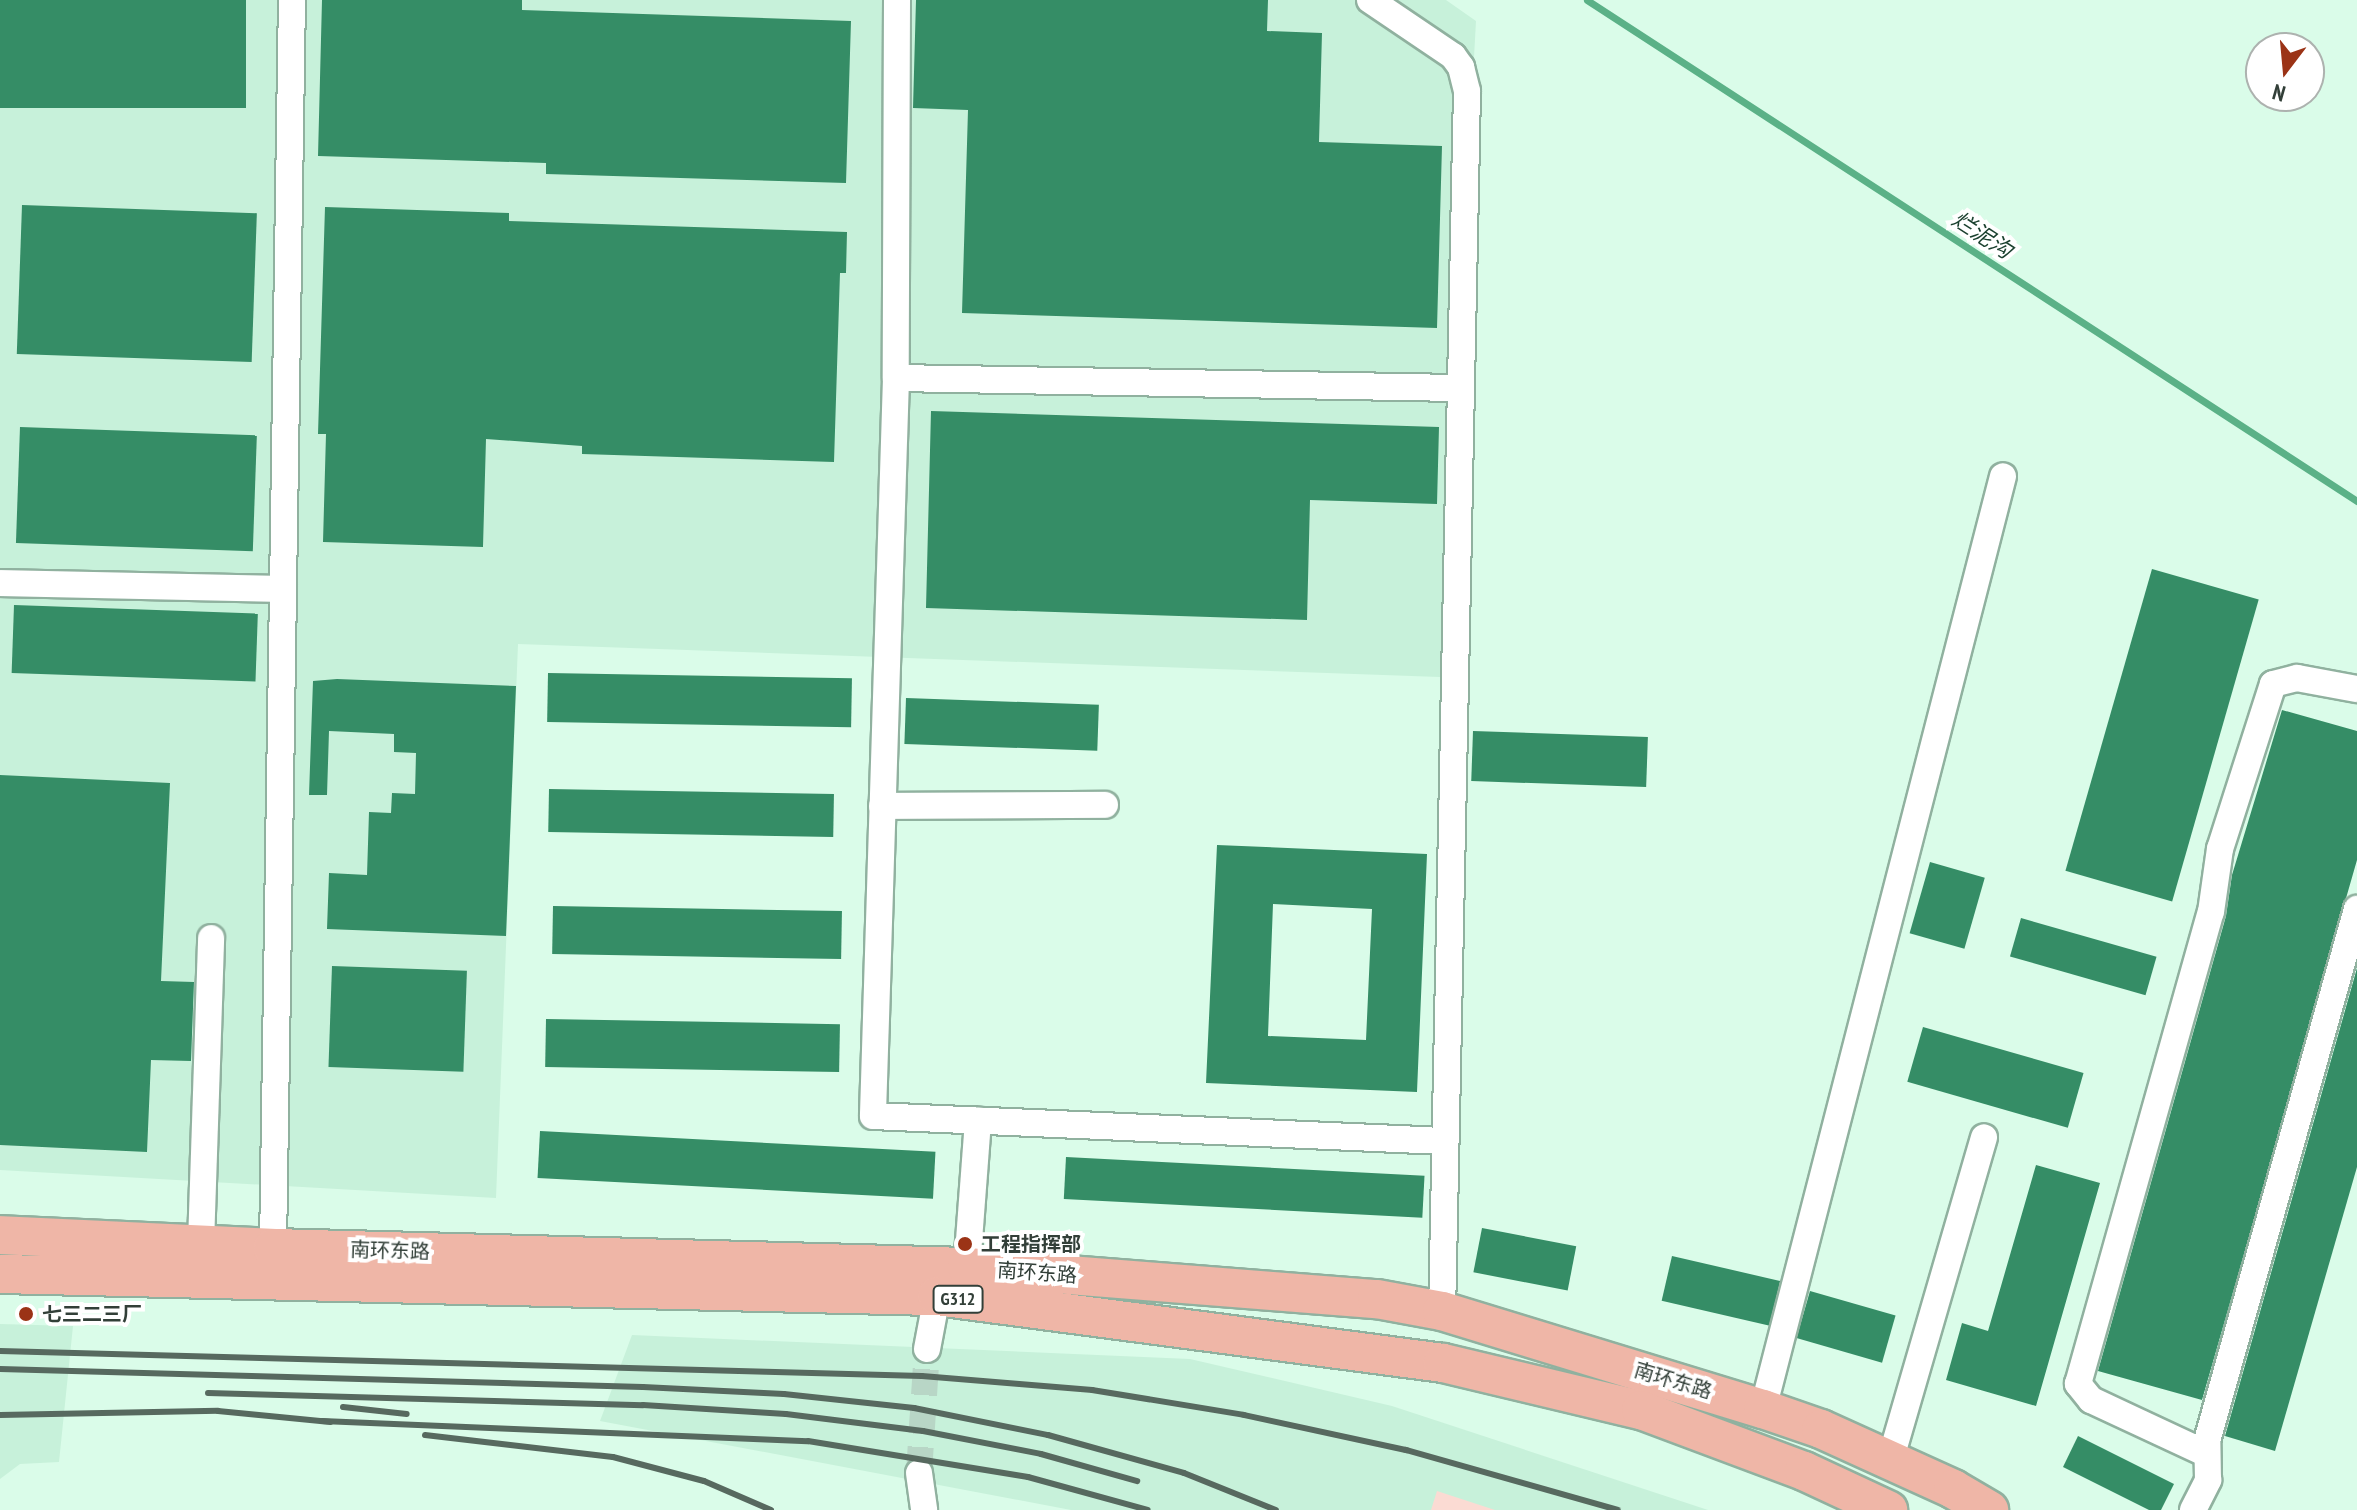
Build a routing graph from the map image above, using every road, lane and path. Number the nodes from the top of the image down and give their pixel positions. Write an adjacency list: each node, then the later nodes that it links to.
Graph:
1 (292, 0): 8 (street)
2 (897, 0): 4 (street)
3 (1370, 0): 5 (street)
4 (896, 378): 5 (street); 11 (street)
5 (1460, 388): 16 (street)
6 (2003, 476): 25 (street)
7 (0, 583): 8 (street)
8 (283, 589): 19 (street)
9 (2357, 689): 26 (street)
10 (1105, 805): 11 (street)
11 (882, 806): 14 (street)
12 (2357, 909): 26 (street)
13 (211, 938): 18 (street)
14 (978, 1120): 16 (street); 20 (street)
15 (1984, 1137): 27 (street)
16 (1444, 1141): 23 (street)
17 (0, 1235): 18 (highway, 南环东路 / G312)
18 (201, 1244): 19 (highway, 南环东路 / G312)
19 (273, 1248): 20 (highway, 南环东路 / G312)
20 (967, 1267): 23 (highway, 南环东路 / G312)
21 (0, 1274): 22 (highway, 南环东路 / G312)
22 (937, 1296): 24 (street); 30 (highway, 南环东路 / G312)
23 (1442, 1311): 25 (highway, 南环东路 / G312)
24 (927, 1349)
25 (1763, 1409): 27 (highway, 南环东路 / G312)
26 (2207, 1454): 32 (street)
27 (1890, 1461): 31 (highway, 南环东路 / G312)
28 (919, 1473): 29 (street)
29 (924, 1510)
30 (1888, 1510)
31 (1989, 1510)
32 (2193, 1510)

